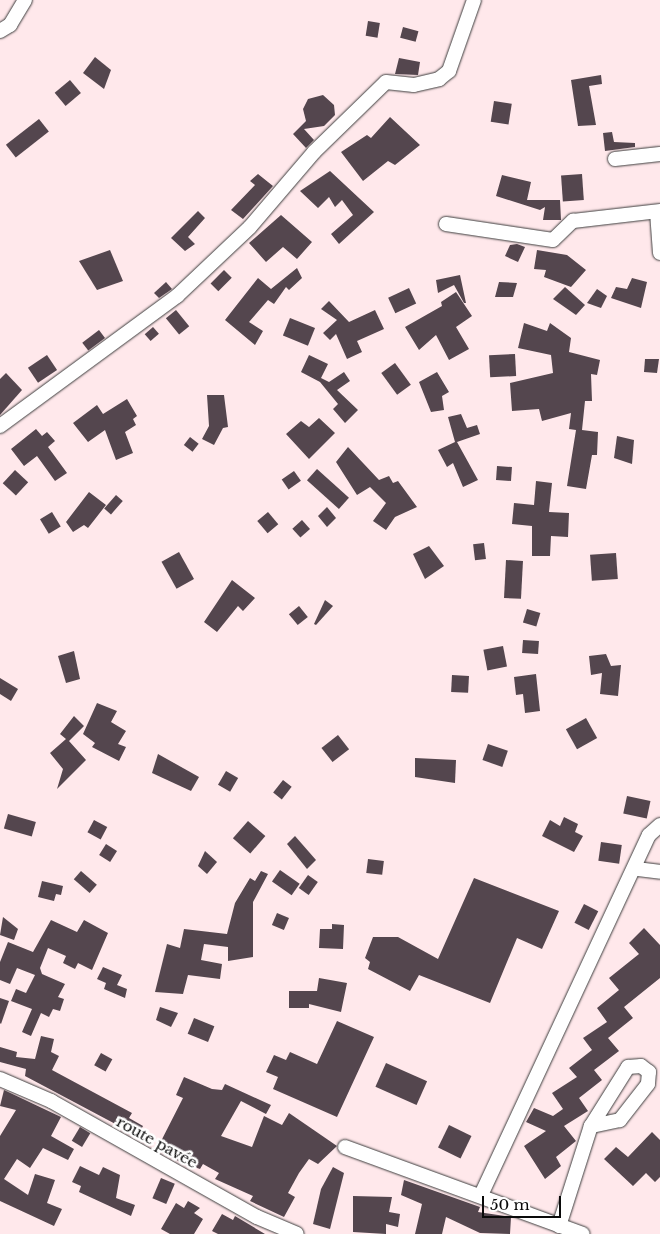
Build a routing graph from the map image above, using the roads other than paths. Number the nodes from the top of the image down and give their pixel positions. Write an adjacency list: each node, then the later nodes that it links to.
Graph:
1 (25, 0): 3 (street)
2 (474, 0): 9 (street)
3 (0, 30)
4 (660, 154): 5 (street)
5 (615, 159)
6 (659, 212): 7 (street); 8 (street)
7 (446, 224)
8 (660, 253)
9 (0, 426)
10 (660, 825): 11 (street)
11 (637, 869): 12 (street); 16 (street)
12 (660, 872)
13 (0, 1080): 18 (street, route pavée)
14 (592, 1126): 14 (street); 17 (street)
15 (346, 1146): 16 (street)
16 (481, 1195): 17 (street)
17 (559, 1226): 19 (street)
18 (296, 1234)
19 (583, 1234)

